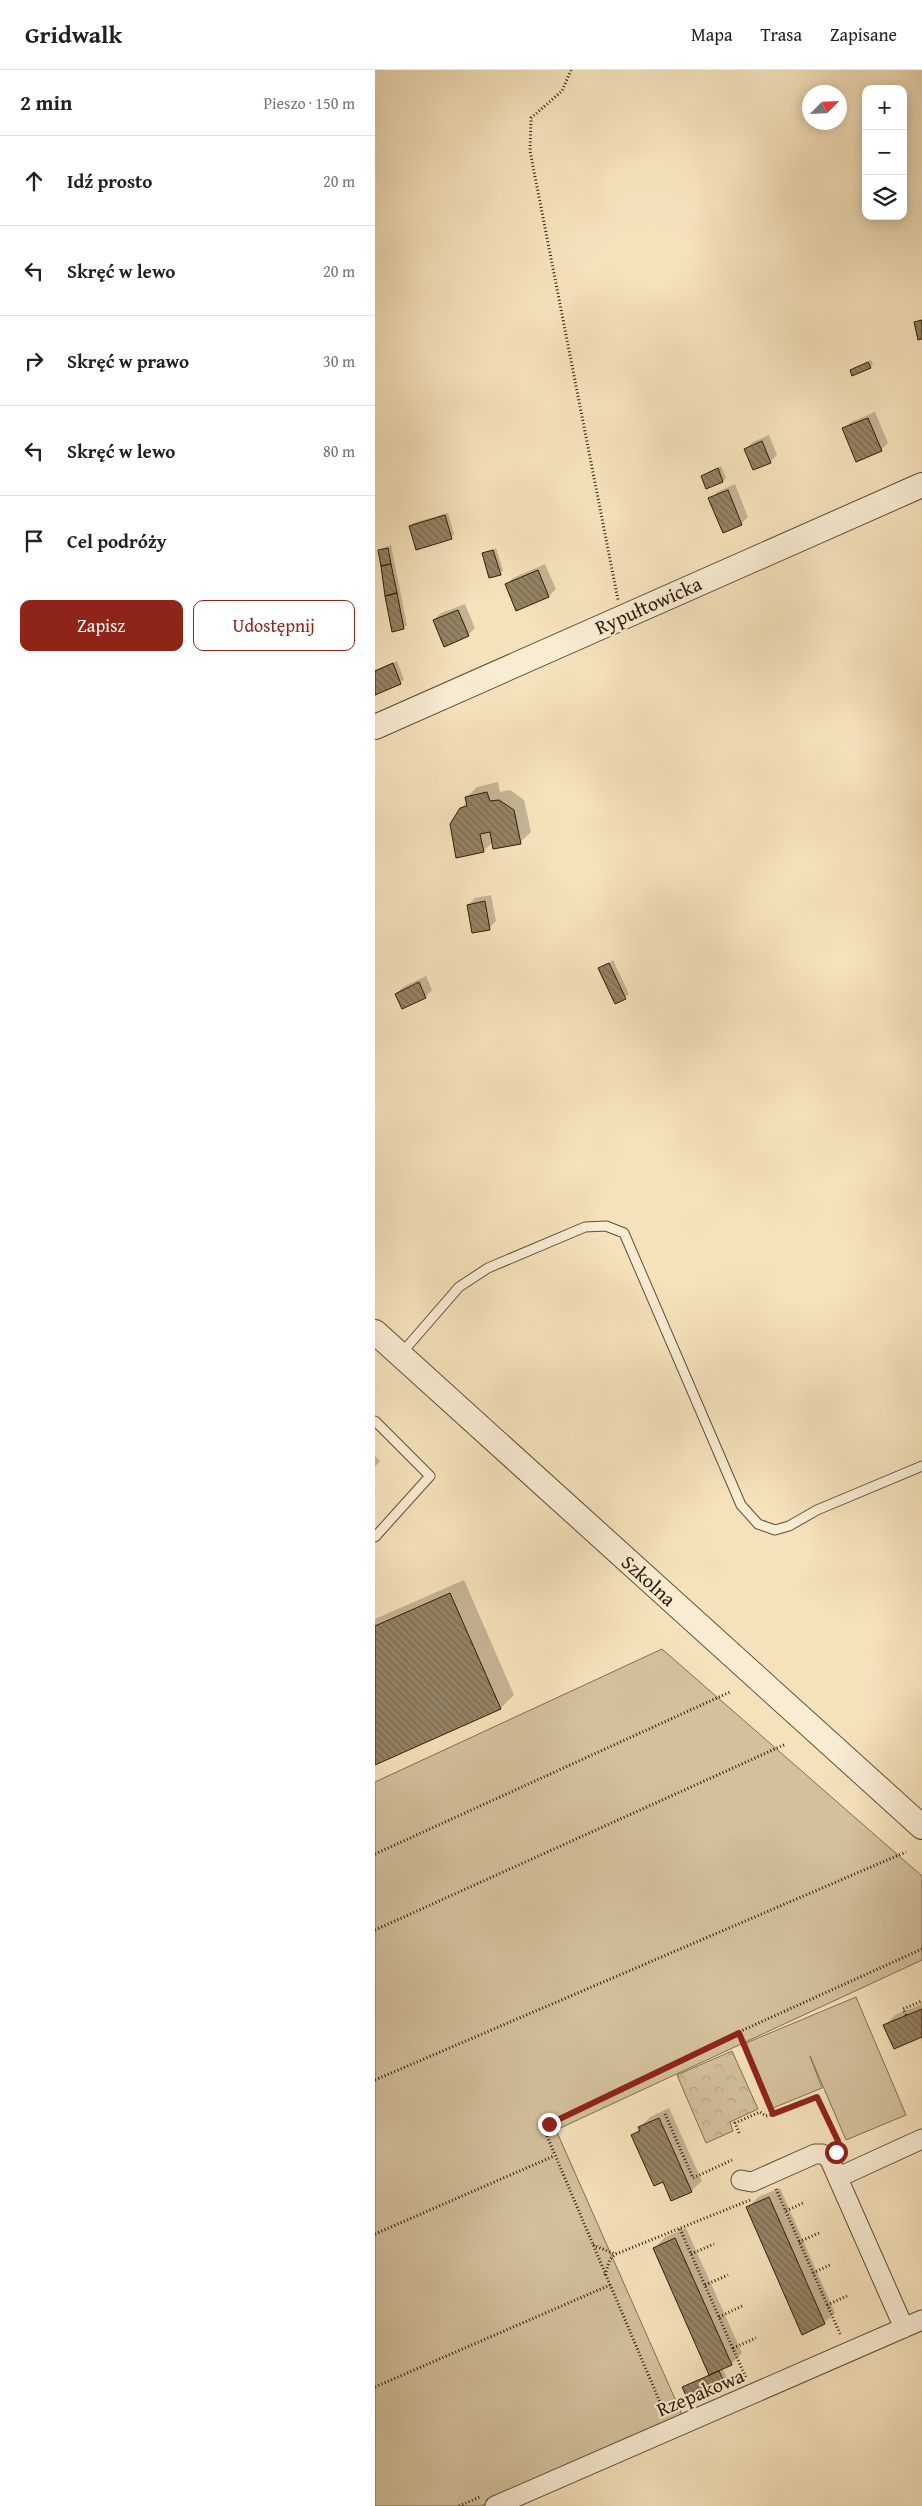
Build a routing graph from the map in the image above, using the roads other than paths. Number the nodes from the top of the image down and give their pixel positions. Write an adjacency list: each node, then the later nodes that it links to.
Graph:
1 (922, 485): 2 (street, Rypułtowicka)
2 (375, 727)
3 (375, 1332): 4 (street, Szkolna)
4 (400, 1355): 6 (lane); 8 (street, Szkolna)
5 (375, 1421): 7 (lane)
6 (922, 1466)
7 (375, 1537)
8 (922, 1828)
9 (922, 2139): 10 (street)
10 (839, 2177): 11 (street); 13 (street)
11 (741, 2180)
12 (922, 2320): 13 (street, Rzepakowa)
13 (904, 2328): 14 (street, Rzepakowa)
14 (495, 2506)

